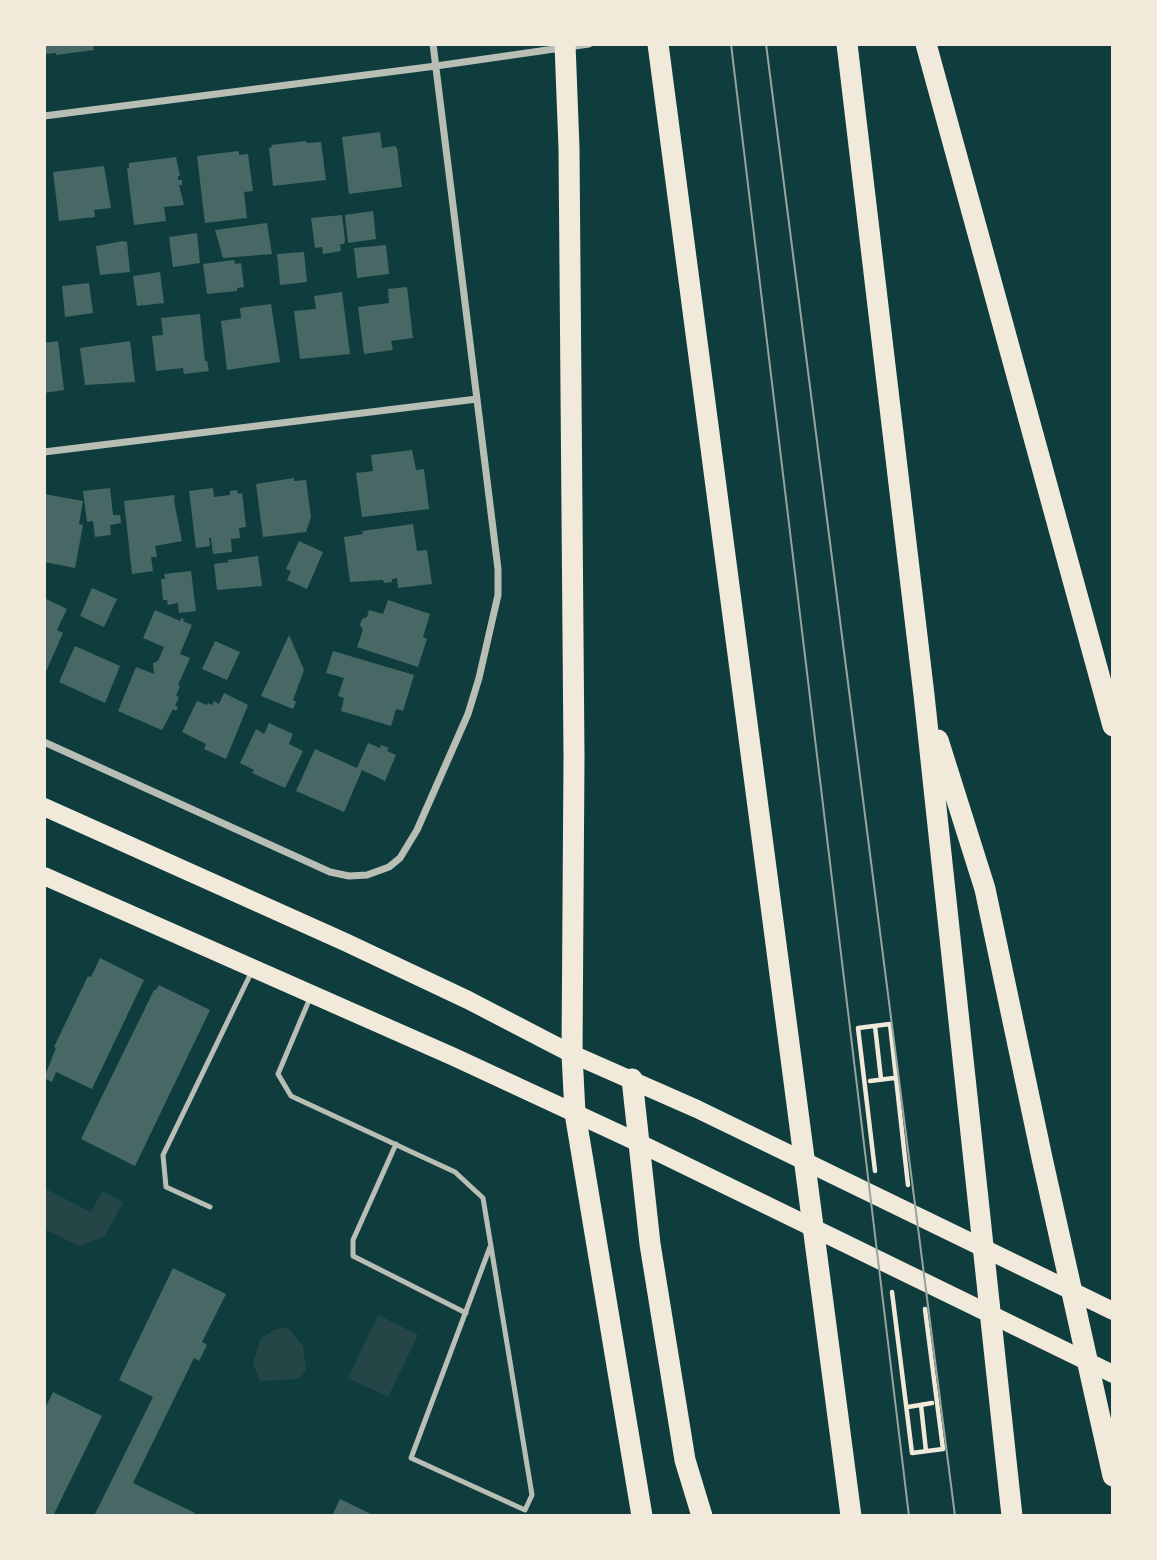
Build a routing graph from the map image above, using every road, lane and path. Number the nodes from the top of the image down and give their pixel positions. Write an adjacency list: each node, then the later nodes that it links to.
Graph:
1 (433, 44): 7 (street)
2 (565, 44): 19 (highway)
3 (589, 44): 7 (street)
4 (658, 44): 43 (highway)
5 (847, 44): 11 (highway)
6 (926, 44): 12 (highway)
7 (436, 66): 8 (street); 9 (street)
8 (44, 116)
9 (477, 399): 10 (street); 13 (street)
10 (44, 452)
11 (924, 695): 40 (highway); 44 (highway)
12 (1113, 726)
13 (44, 742)
14 (44, 807): 19 (main road)
15 (44, 876): 16 (main road)
16 (252, 970): 17 (main road); 28 (lane)
17 (311, 996): 24 (main road); 26 (lane)
18 (875, 1026): 22 (path); 27 (path); 29 (path)
19 (572, 1054): 21 (main road); 24 (highway)
20 (894, 1078): 22 (path)
21 (632, 1079): 25 (highway); 27 (main road)
22 (881, 1079): 23 (path)
23 (870, 1081)
24 (575, 1113): 25 (main road); 41 (highway)
25 (637, 1142): 31 (main road); 42 (highway)
26 (396, 1144): 30 (lane); 34 (lane)
27 (878, 1197): 29 (main road)
28 (210, 1207)
29 (912, 1214): 33 (main road)
30 (491, 1247): 34 (lane); 34 (lane)
31 (889, 1264): 32 (main road); 39 (path)
32 (922, 1280): 35 (main road); 39 (path)
33 (1113, 1311)
34 (466, 1313)
35 (1113, 1374)
36 (932, 1403): 37 (path)
37 (921, 1405): 38 (path); 39 (path)
38 (908, 1407)
39 (926, 1451)
40 (1113, 1476)
41 (642, 1516)
42 (702, 1516)
43 (851, 1516)
44 (1012, 1516)

